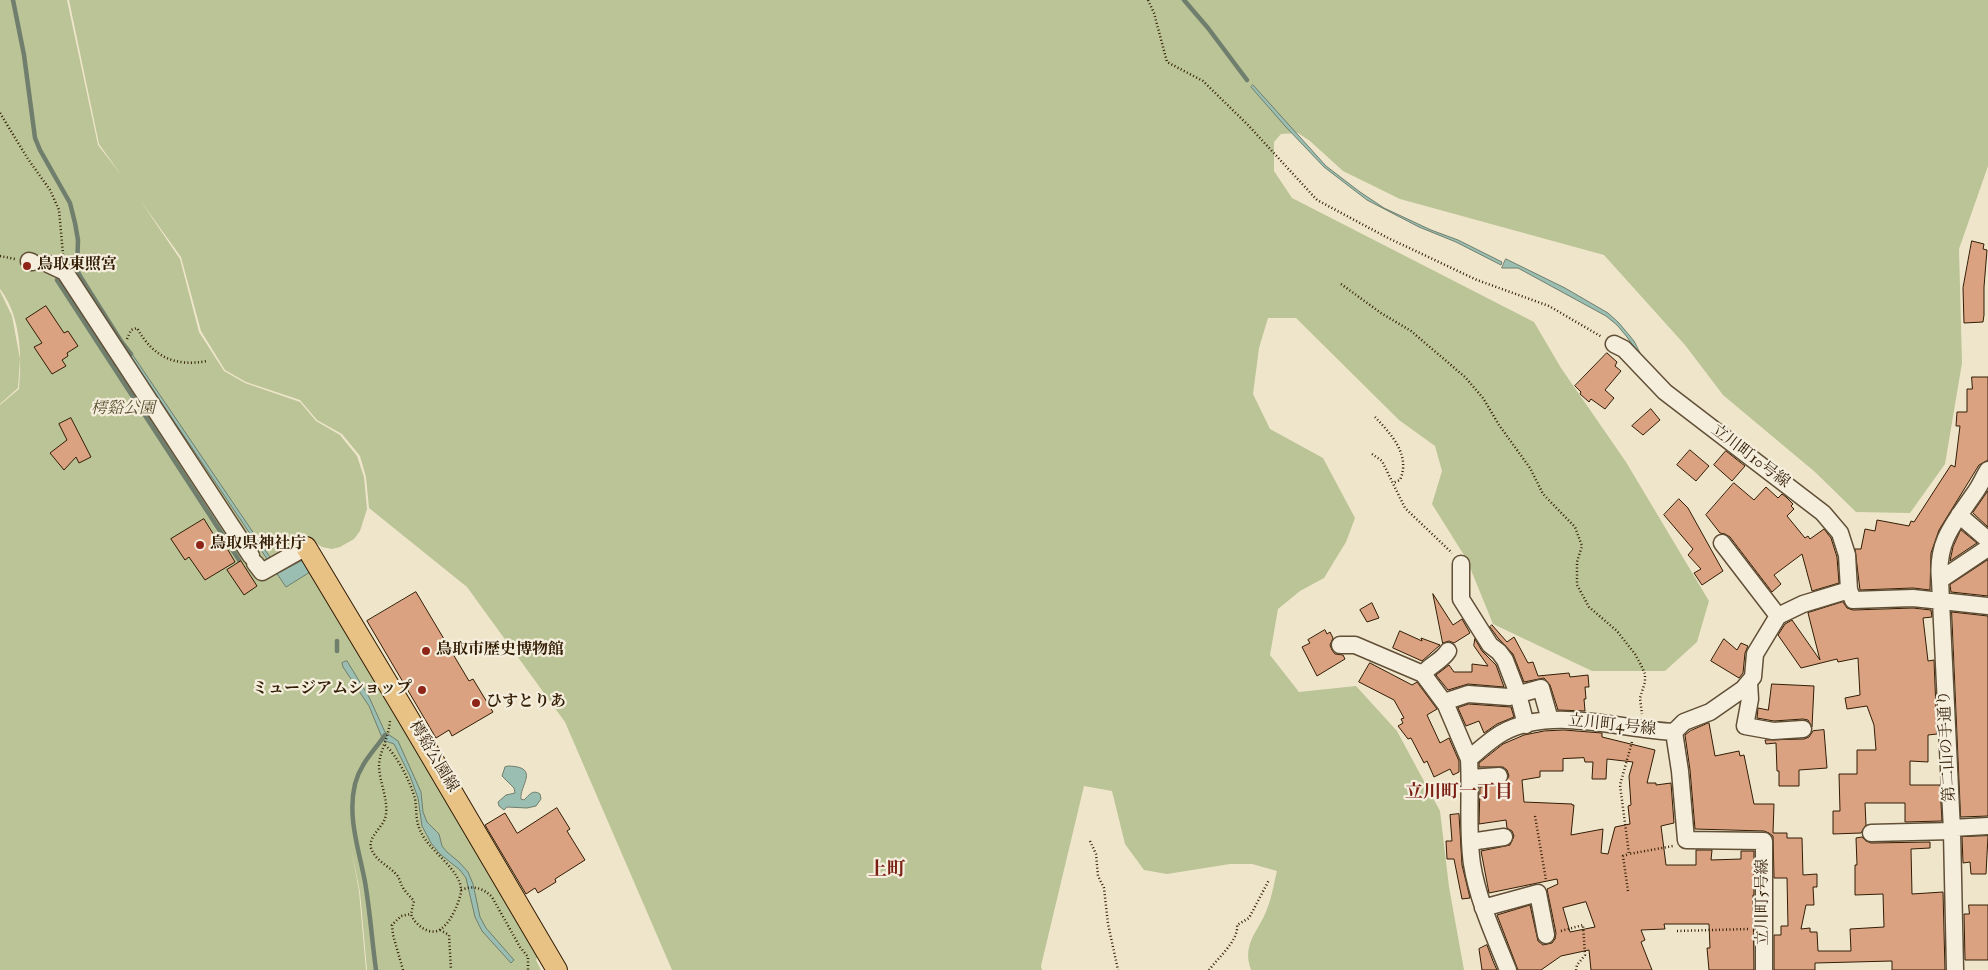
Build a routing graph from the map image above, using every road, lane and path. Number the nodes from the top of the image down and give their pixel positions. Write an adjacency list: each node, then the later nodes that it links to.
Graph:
1 (1148, 0): 6 (path)
2 (0, 113): 4 (path)
3 (36, 263): 4 (street)
4 (65, 272): 7 (street)
5 (1341, 284): 31 (path)
6 (1614, 344): 20 (street, 立川町10号線)
7 (117, 354): 8 (path); 16 (street)
8 (207, 361)
9 (1375, 417): 12 (path)
10 (1372, 454): 12 (path)
11 (1988, 470): 13 (street, 第二山の手通り)
12 (1393, 483): 18 (path)
13 (1959, 514): 14 (street); 19 (street, 第二山の手通り)
14 (1988, 540)
15 (1722, 543): 23 (street)
16 (306, 547): 62 (main road, 樗谿公園線)
17 (1988, 548): 19 (street)
18 (1461, 564): 28 (street)
19 (1940, 580): 21 (street, 第二山の手通り)
20 (1849, 590): 21 (street); 23 (street)
21 (1940, 602): 22 (street); 42 (street, 第二山の手通り)
22 (1988, 606)
23 (1778, 616): 27 (street)
24 (1340, 645): 26 (street)
25 (1448, 651): 26 (street)
26 (1423, 674): 29 (street)
27 (1749, 682): 34 (street); 35 (street, 立川町4号線)
28 (1518, 694): 29 (street); 30 (street); 32 (street)
29 (1444, 702): 37 (street)
30 (1550, 720): 31 (street, 立川町4号線); 32 (street, 立川町4号線)
31 (1641, 724): 35 (street, 立川町4号線); 48 (path)
32 (1526, 725): 37 (street, 立川町4号線)
33 (389, 729): 36 (path)
34 (1803, 729)
35 (1674, 732): 45 (street)
36 (385, 744): 50 (path); 54 (path)
37 (1469, 759): 39 (street)
38 (1499, 776): 39 (street)
39 (1470, 778): 47 (street)
40 (1535, 816): 52 (path)
41 (1988, 826): 42 (street)
42 (1952, 829): 43 (street); 68 (street, 第二山の手通り)
43 (1871, 833)
44 (1504, 837): 47 (street)
45 (1686, 840): 48 (path); 55 (street, 立川町5号線)
46 (1090, 841): 63 (path)
47 (1470, 842): 53 (street)
48 (1629, 854): 51 (path)
49 (1269, 880): 64 (path)
50 (461, 890): 56 (path); 61 (path)
51 (1628, 891)
52 (1538, 892): 53 (street); 58 (street)
53 (1483, 908): 65 (street)
54 (411, 914): 56 (path); 59 (path)
55 (1765, 928): 57 (path); 67 (street, 立川町5号線)
56 (440, 930): 60 (path)
57 (1677, 931)
58 (1546, 935): 66 (path)
59 (403, 970)
60 (450, 970)
61 (528, 970)
62 (557, 970)
63 (1118, 970)
64 (1209, 970)
65 (1508, 970)
66 (1576, 970)
67 (1764, 970)
68 (1955, 970)

